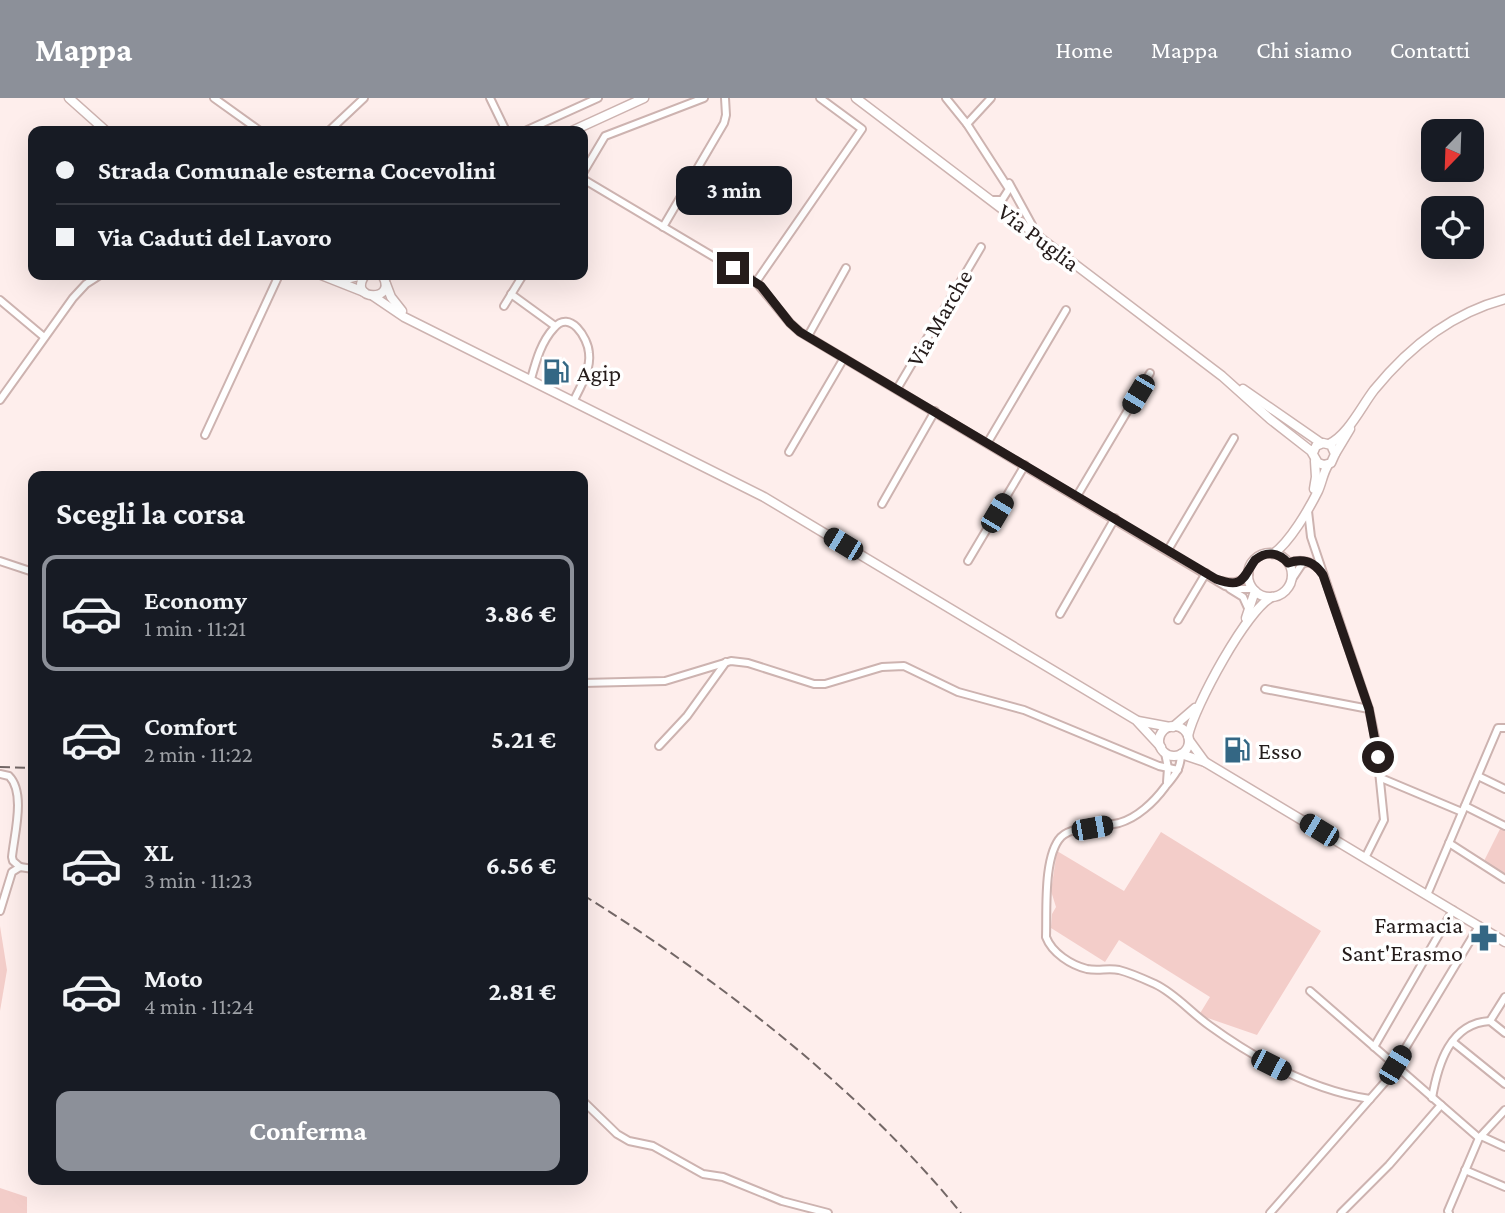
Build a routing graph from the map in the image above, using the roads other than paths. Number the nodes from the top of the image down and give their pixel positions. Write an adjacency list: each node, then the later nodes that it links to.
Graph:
1 (69, 98): 16 (main road)
2 (214, 98): 17 (street)
3 (364, 98): 18 (street)
4 (490, 98): 19 (street)
5 (598, 98): 20 (street)
6 (643, 98): 21 (main road)
7 (692, 98): 14 (street)
8 (704, 98): 14 (street)
9 (820, 98): 37 (street)
10 (856, 98): 25 (main road, Via Puglia)
11 (946, 98): 15 (street)
12 (991, 98): 15 (street)
13 (724, 100): 26 (street)
14 (677, 107): 22 (street)
15 (967, 124): 23 (street)
16 (100, 126)
17 (253, 126)
18 (334, 126)
19 (504, 126)
20 (535, 126)
21 (583, 126)
22 (588, 165)
23 (995, 165): 25 (street); 27 (street)
24 (588, 182): 26 (street)
25 (990, 200): 27 (main road, Via Puglia)
26 (663, 227): 37 (street)
27 (1033, 233): 50 (main road, Via Puglia)
28 (981, 247): 52 (street, Via Marche)
29 (846, 268): 46 (street)
30 (92, 280): 47 (street)
31 (277, 280): 57 (street)
32 (333, 280): 38 (main road)
33 (362, 280): 38 (main road)
34 (385, 280): 38 (main road)
35 (385, 280): 45 (main road)
36 (520, 280): 39 (street)
37 (756, 282): 46 (street)
38 (368, 294): 45 (main road)
39 (511, 294): 42 (street); 44 (street)
40 (1505, 299): 56 (main road)
41 (0, 300): 47 (street)
42 (504, 306)
43 (1066, 310): 59 (street)
44 (555, 326): 51 (street); 54 (street)
45 (432, 329): 51 (main road)
46 (808, 336): 48 (street)
47 (44, 337): 53 (street)
48 (844, 358): 52 (street); 61 (street)
49 (1150, 373): 66 (street)
50 (1222, 376): 60 (main road, Via Puglia); 63 (main road, Via Puglia)
51 (531, 379): 54 (main road)
52 (897, 389): 55 (street)
53 (0, 400)
54 (574, 400): 95 (main road)
55 (935, 411): 59 (street); 67 (street)
56 (1359, 411): 60 (main road); 62 (main road)
57 (205, 435)
58 (1234, 438): 71 (street)
59 (988, 442): 64 (street)
60 (1325, 443): 62 (main road); 63 (main road)
61 (789, 452)
62 (1335, 454): 65 (main road)
63 (1314, 457): 65 (main road); 68 (main road)
64 (1025, 465): 66 (street); 74 (street)
65 (1328, 465): 68 (main road)
66 (1077, 496): 69 (street)
67 (882, 504)
68 (1308, 505): 70 (main road); 80 (street)
69 (1115, 519): 71 (street); 87 (street)
70 (1296, 527): 72 (main road); 75 (main road)
71 (1168, 550): 78 (street)
72 (1273, 554): 75 (main road); 79 (main road)
73 (0, 561): 77 (street)
74 (968, 561)
75 (1287, 561): 76 (street); 82 (main road)
76 (1310, 562): 80 (street); 82 (street)
77 (28, 570)
78 (1206, 573): 81 (street); 88 (street)
79 (1249, 574): 81 (street); 84 (main road)
80 (1323, 575): 94 (street)
81 (1216, 579): 83 (street)
82 (1292, 579): 85 (main road)
83 (1225, 586): 84 (street); 86 (street)
84 (1254, 590): 85 (main road); 86 (main road)
85 (1272, 597): 89 (main road)
86 (1249, 612): 89 (main road)
87 (1059, 614)
88 (1178, 620)
89 (1237, 639): 93 (main road)
90 (726, 662): 91 (street); 99 (street); 104 (street)
91 (588, 683)
92 (1265, 689): 94 (street)
93 (1198, 706): 96 (main road); 98 (main road)
94 (1369, 709): 108 (street)
95 (1136, 720): 96 (main road); 100 (main road)
96 (1171, 727): 98 (main road); 100 (main road)
97 (1501, 729): 107 (street)
98 (1188, 738): 101 (main road); 103 (main road)
99 (659, 746)
100 (1163, 750): 101 (main road); 104 (street)
101 (1181, 754): 102 (main road); 105 (street)
102 (1193, 758): 103 (main road); 105 (street)
103 (1205, 762): 114 (main road)
104 (1168, 768): 105 (street); 109 (street)
105 (1179, 768): 109 (street)
106 (0, 774): 115 (street)
107 (1478, 776): 110 (street); 111 (street)
108 (1381, 778): 111 (street); 114 (street)
109 (1167, 784): 132 (street)
110 (1505, 789)
111 (1463, 809): 112 (street); 113 (street)
112 (1505, 826)
113 (1448, 843): 117 (street); 118 (street)
114 (1365, 858): 118 (main road)
115 (19, 867): 116 (street); 120 (street)
116 (28, 868)
117 (1505, 879)
118 (1427, 894): 119 (main road)
119 (1453, 910): 121 (main road); 128 (street)
120 (0, 911)
121 (1479, 926): 122 (main road); 129 (street)
122 (1505, 942)
123 (1310, 991): 128 (street)
124 (1505, 997): 125 (street)
125 (1490, 1021): 126 (street); 127 (street)
126 (1505, 1033)
127 (1453, 1042): 130 (street); 131 (street)
128 (1374, 1047): 129 (street)
129 (1395, 1065): 131 (street); 132 (street)
130 (1505, 1084)
131 (1433, 1098): 133 (street)
132 (1370, 1099): 142 (street)
133 (1441, 1105): 136 (street); 143 (street)
134 (588, 1106): 141 (street)
135 (1505, 1110): 136 (street)
136 (1480, 1137): 137 (street); 138 (street)
137 (1505, 1147)
138 (1465, 1170): 139 (street); 140 (street)
139 (1505, 1187)
140 (1448, 1212)
141 (828, 1213)
142 (1270, 1213)
143 (1341, 1213)

